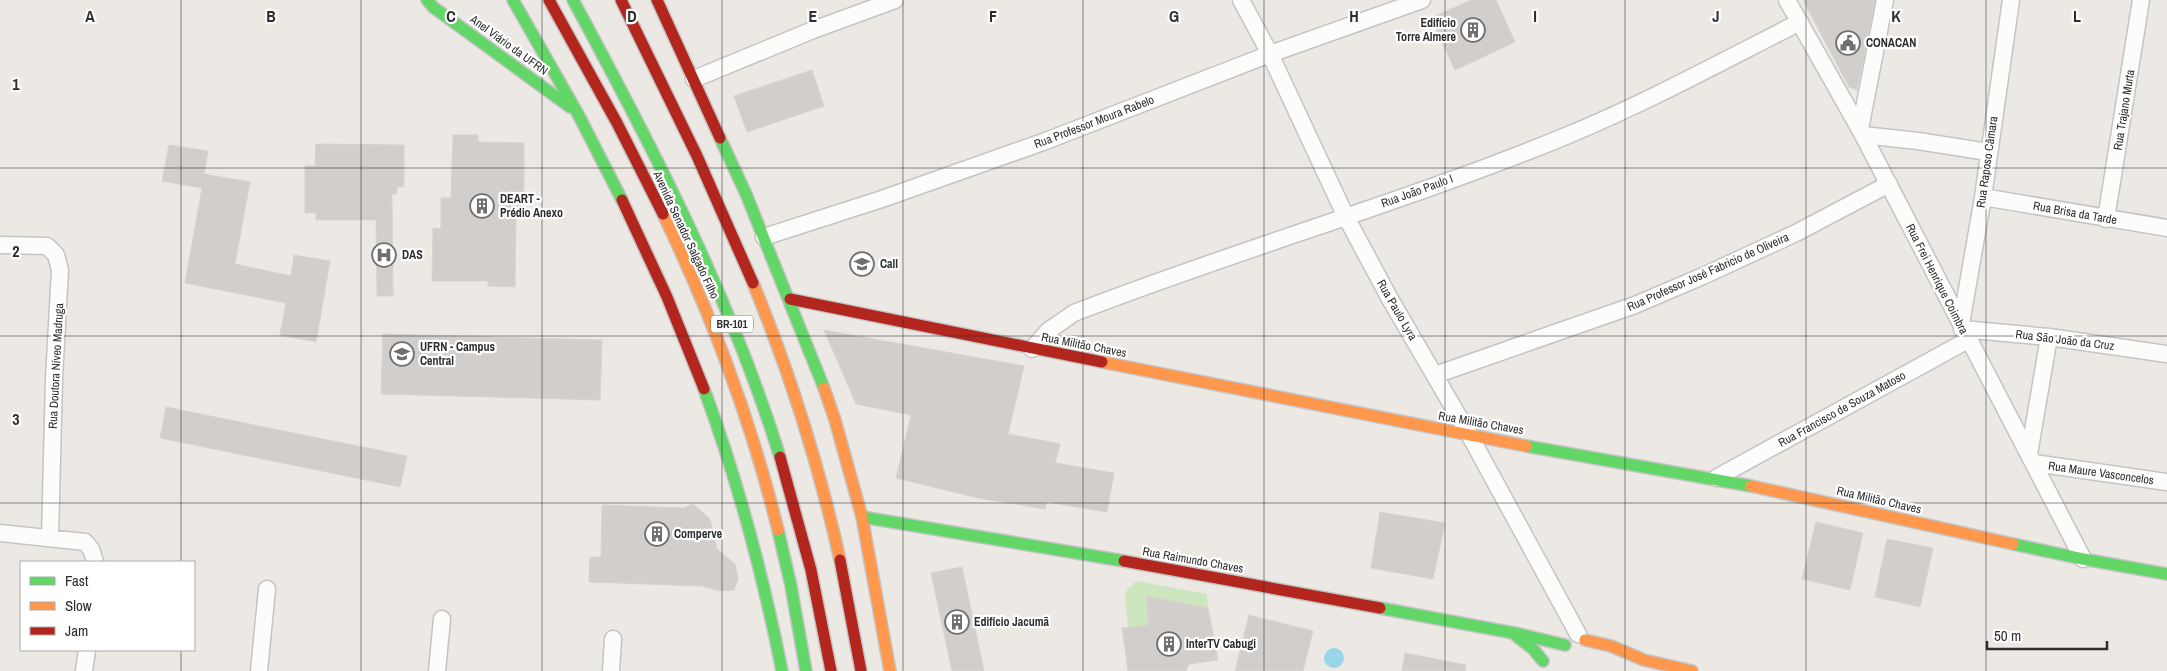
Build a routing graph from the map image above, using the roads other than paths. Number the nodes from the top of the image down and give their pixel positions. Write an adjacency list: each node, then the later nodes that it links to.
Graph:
1 (427, 0): 17 (main road, Anel Viário da UFRN)
2 (513, 0): 17 (main road)
3 (549, 0): 55 (main road, Avenida Senador Salgado Filho)
4 (573, 0): 56 (main road, Avenida Senador Salgado Filho / BR-101)
5 (621, 0): 57 (main road, BR-101)
6 (657, 0): 16 (main road)
7 (895, 0): 16 (street)
8 (1241, 0): 15 (street, Rua Paulo Lyra)
9 (1422, 0): 15 (street, Rua Professor Moura Rabelo)
10 (1787, 0): 14 (street, Rua Frei Henrique Coimbra)
11 (1885, 0): 18 (street)
12 (2011, 0): 19 (street, Rua Raposo Câmara)
13 (2141, 0): 23 (street, Rua Trajano Murta)
14 (1800, 22): 18 (street, Rua Frei Henrique Coimbra); 22 (street, Rua João Paulo I)
15 (1270, 54): 22 (street, Rua Paulo Lyra); 25 (street, Rua Professor Moura Rabelo)
16 (694, 79): 25 (main road)
17 (577, 112): 54 (main road)
18 (1862, 132): 19 (street); 20 (street, Rua Frei Henrique Coimbra)
19 (1988, 152): 21 (street, Rua Raposo Câmara)
20 (1889, 184): 28 (street, Rua Frei Henrique Coimbra); 32 (street, Rua Professor José Fabricio de Oliveira)
21 (1983, 197): 23 (street, Rua Brisa da Tarde); 28 (street, Rua Raposo Câmara)
22 (1346, 216): 30 (street, Rua João Paulo I); 32 (street, Rua Paulo Lyra)
23 (2106, 219): 24 (street, Rua Brisa da Tarde)
24 (2167, 228)
25 (764, 237): 27 (main road)
26 (0, 245): 39 (street, Rua Doutora Níveo Madruga)
27 (790, 299): 30 (main road, Rua Militão Chaves); 37 (main road)
28 (1964, 331): 29 (street, Rua São João da Cruz); 34 (street, Rua Frei Henrique Coimbra); 35 (street, Rua Francisco de Souza Matoso)
29 (2049, 337): 31 (street, Rua São João da Cruz); 34 (street)
30 (1032, 348): 33 (main road, Rua Militão Chaves)
31 (2167, 354)
32 (1435, 375): 33 (street, Rua Paulo Lyra)
33 (1470, 436): 35 (main road, Rua Militão Chaves); 47 (street, Rua Paulo Lyra)
34 (2031, 458): 36 (street, Rua Maure Vasconcelos); 40 (street, Rua Frei Henrique Coimbra)
35 (1716, 478): 40 (main road, Rua Militão Chaves)
36 (2167, 482)
37 (862, 517): 45 (main road, Rua Raimundo Chaves); 58 (main road)
38 (0, 533): 39 (street)
39 (50, 538): 41 (street)
40 (2083, 559): 42 (main road, Rua Militão Chaves)
41 (95, 561)
42 (2167, 574)
43 (268, 589): 51 (street)
44 (442, 619): 52 (street)
45 (1515, 633): 47 (main road, Rua Raimundo Chaves); 49 (main road)
46 (613, 639): 53 (street)
47 (1575, 642): 59 (main road, Rua Raimundo Chaves)
48 (87, 651): 50 (street)
49 (1543, 661)
50 (84, 671)
51 (259, 671)
52 (437, 671)
53 (611, 671)
54 (782, 671)
55 (806, 671)
56 (831, 671)
57 (861, 671)
58 (890, 671)
59 (1692, 671)

